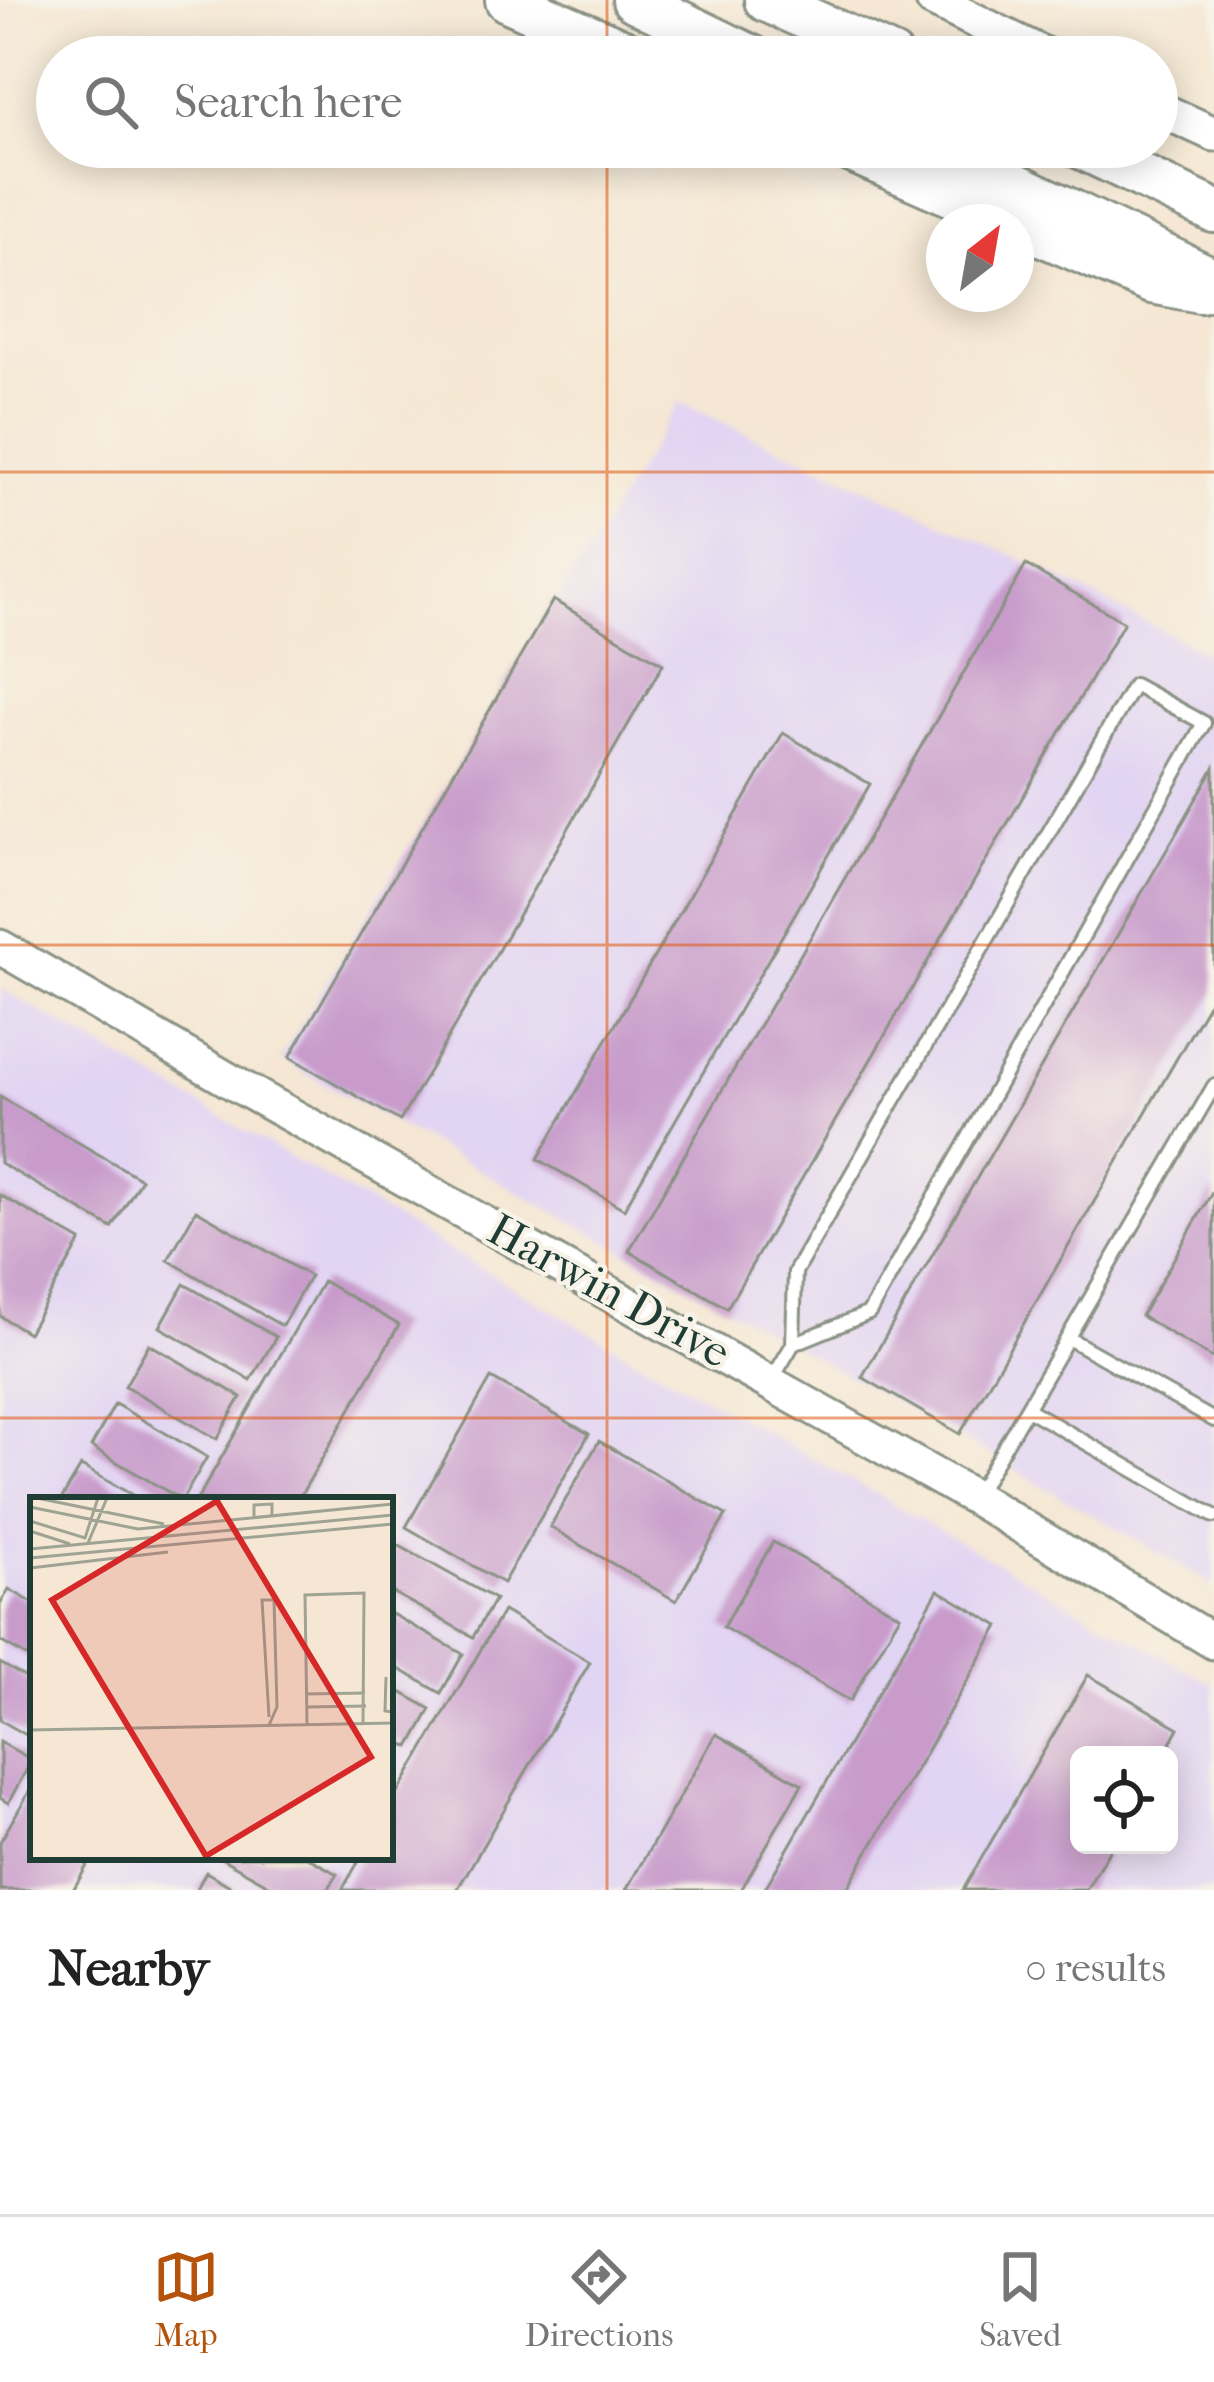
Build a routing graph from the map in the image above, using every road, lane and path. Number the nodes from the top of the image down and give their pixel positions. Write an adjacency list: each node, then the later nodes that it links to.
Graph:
1 (507, 0): 5 (highway)
2 (634, 0): 6 (highway)
3 (766, 0): 7 (highway)
4 (933, 0): 8 (main road)
5 (589, 36)
6 (709, 36)
7 (846, 36)
8 (1006, 36)
9 (1178, 118): 10 (main road)
10 (1214, 134)
11 (891, 168): 14 (highway)
12 (982, 168): 17 (highway)
13 (1125, 168): 15 (highway)
14 (974, 204)
15 (1214, 211)
16 (1034, 230): 18 (highway)
17 (1214, 280)
18 (1214, 293)
19 (0, 947): 23 (main road, Harwin Drive)
20 (1214, 1086): 21 (lane)
21 (1068, 1338): 24 (lane); 25 (lane)
22 (794, 1344): 22 (lane); 23 (lane)
23 (770, 1382): 26 (main road, Harwin Drive)
24 (1027, 1409): 26 (lane); 27 (lane)
25 (1214, 1420)
26 (975, 1498): 28 (main road, Harwin Drive)
27 (1214, 1516)
28 (1214, 1642)

